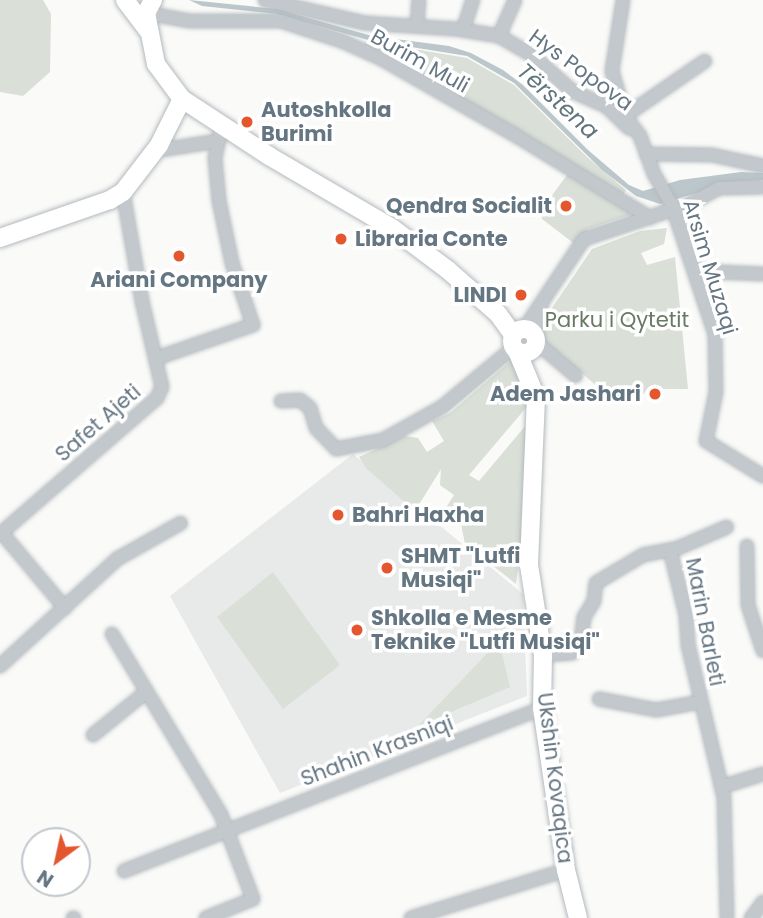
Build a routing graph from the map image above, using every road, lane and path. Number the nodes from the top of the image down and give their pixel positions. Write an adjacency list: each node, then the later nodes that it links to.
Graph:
1 (125, 0): 10 (street)
2 (265, 0): 8 (street, Hys Popova)
3 (419, 0): 8 (street)
4 (473, 0): 9 (street)
5 (515, 0): 11 (street, Hys Popova)
6 (623, 0): 14 (street, Arsim Muzaqi)
7 (150, 5): 10 (street); 23 (street, Burim Muli)
8 (417, 26): 9 (street, Hys Popova)
9 (463, 30): 11 (street, Hys Popova)
10 (151, 34): 13 (street)
11 (499, 36): 16 (street, Hys Popova)
12 (705, 61): 14 (street)
13 (182, 99): 15 (street); 17 (street)
14 (625, 116): 16 (street, Arsim Muzaqi)
15 (220, 134): 17 (street); 27 (street); 28 (street)
16 (640, 136): 18 (street, Arsim Muzaqi)
17 (155, 151): 21 (street)
18 (646, 153): 19 (street); 22 (street, Arsim Muzaqi)
19 (763, 166)
20 (763, 187): 22 (street)
21 (123, 192): 24 (street); 28 (street, Safet Ajeti)
22 (674, 208): 23 (street); 25 (street, Arsim Muzaqi)
23 (650, 218): 27 (street)
24 (0, 238)
25 (694, 271): 26 (street); 31 (street, Arsim Muzaqi)
26 (763, 274)
27 (524, 339): 29 (street); 30 (street); 40 (street, Ukshin Kovaqica)
28 (157, 358): 34 (street, Safet Ajeti)
29 (576, 376)
30 (281, 401)
31 (763, 476)
32 (181, 523): 37 (street)
33 (727, 527): 36 (street)
34 (1, 533): 37 (street)
35 (747, 546): 39 (street)
36 (670, 550): 40 (street); 44 (street, Marin Barleti)
37 (65, 608): 41 (street)
38 (113, 634): 42 (street)
39 (763, 651)
40 (543, 655): 45 (street, Ukshin Kovaqica)
41 (0, 666)
42 (146, 692): 46 (street); 49 (street)
43 (599, 699): 44 (street, Marin Barleti)
44 (701, 702): 48 (street, Marin Barleti)
45 (542, 708): 49 (street, Shahin Krasniqi); 50 (street, Ukshin Kovaqica)
46 (93, 735)
47 (763, 774): 48 (street)
48 (721, 787): 56 (street, Marin Barleti)
49 (227, 831): 51 (street, Shahin Krasniqi); 53 (street)
50 (566, 870): 54 (street); 55 (street, Ukshin Kovaqica)
51 (124, 871)
52 (763, 902): 57 (street)
53 (206, 918)
54 (411, 918)
55 (578, 918)
56 (727, 918)
57 (751, 918)

